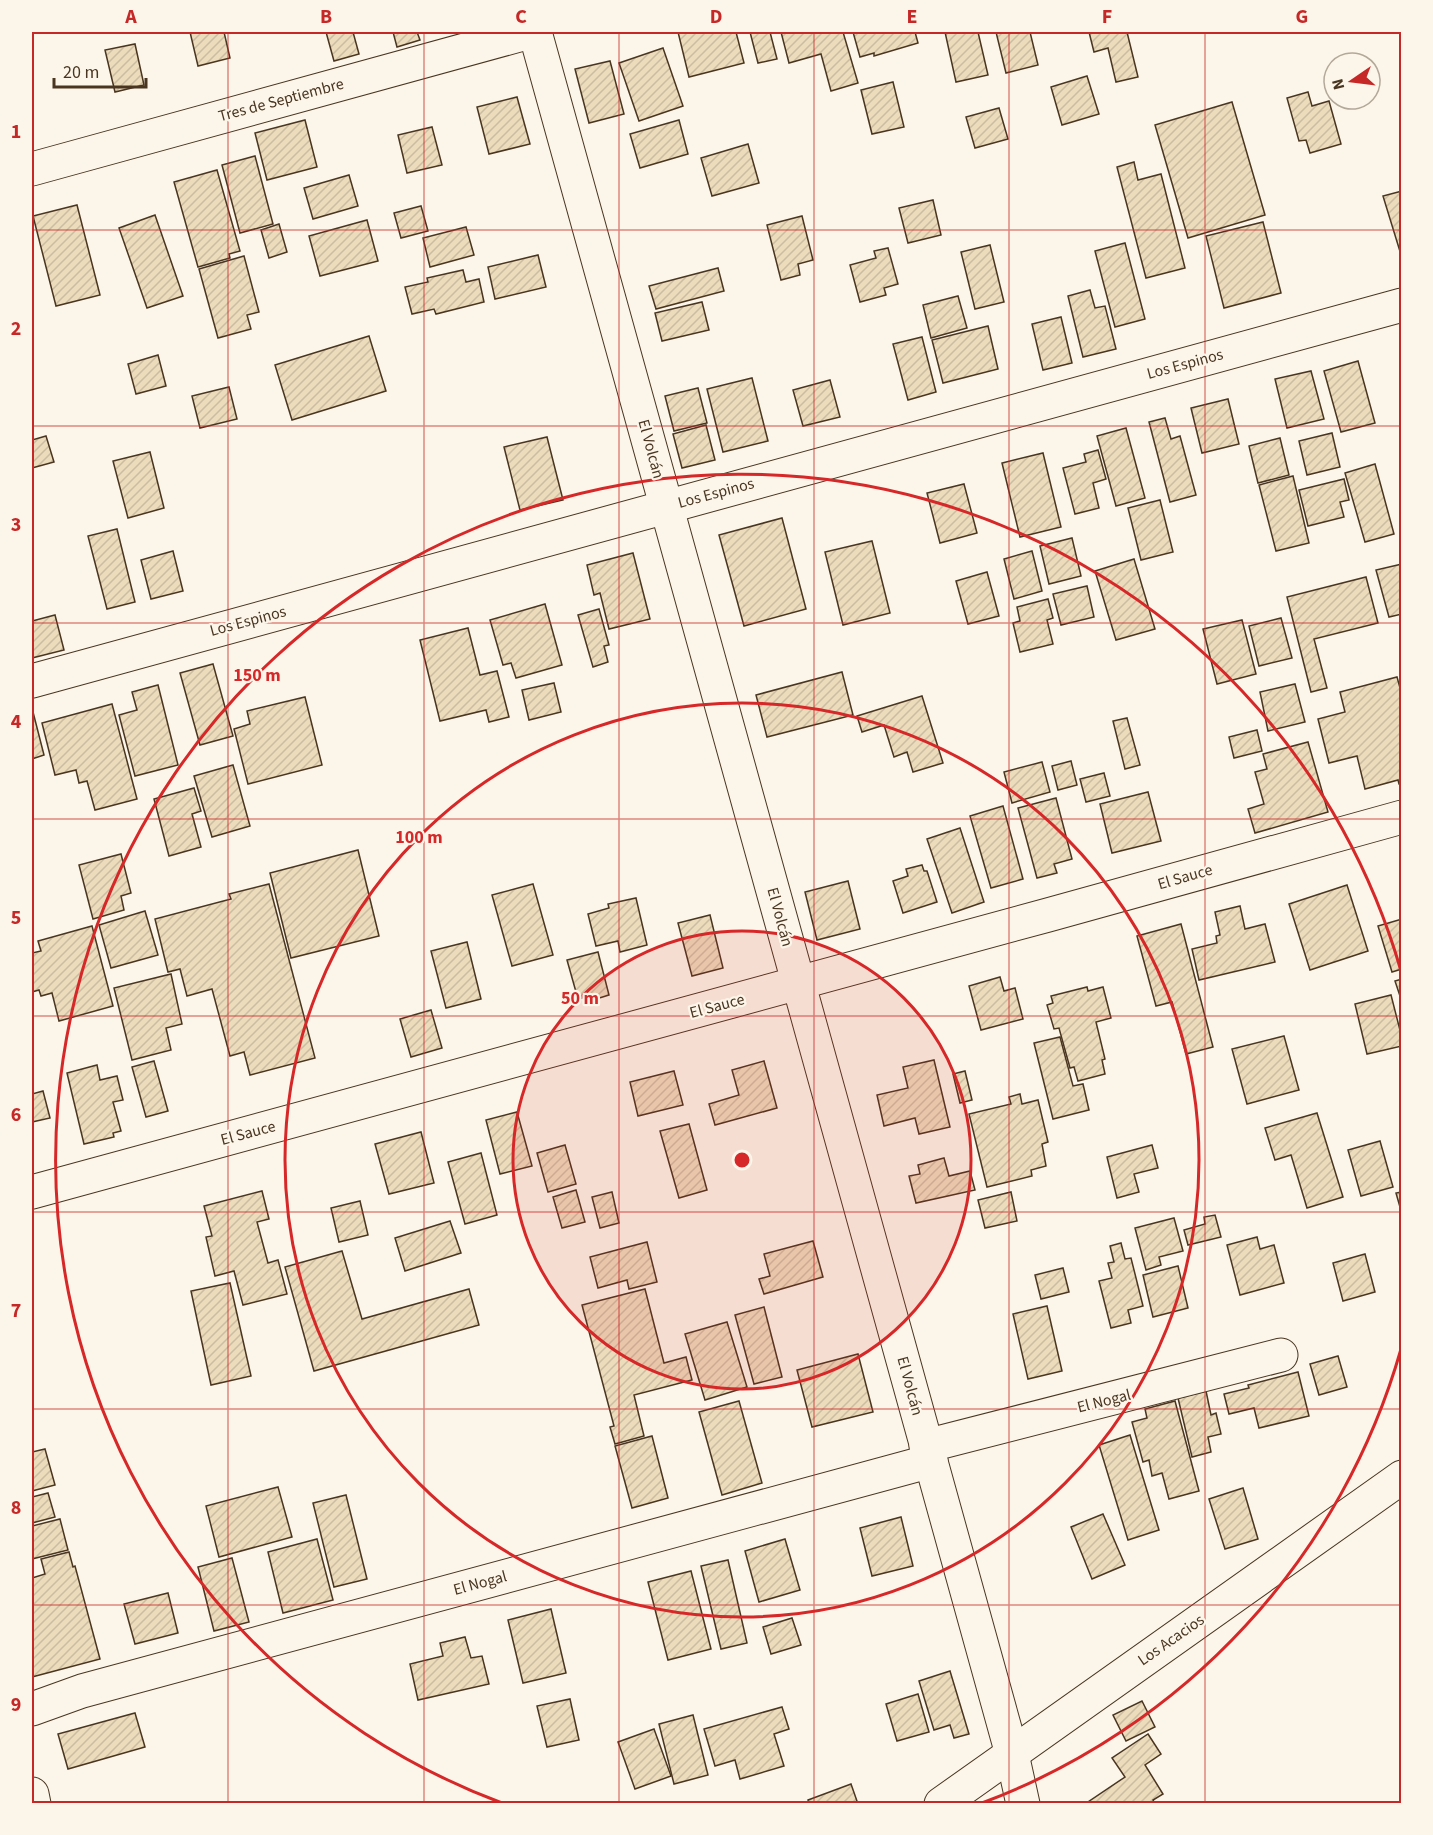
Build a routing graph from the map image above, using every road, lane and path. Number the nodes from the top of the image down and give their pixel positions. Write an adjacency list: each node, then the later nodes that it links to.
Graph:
1 (530, 32): 3 (street, Tres de Septiembre)
2 (535, 32): 5 (street, El Volcán)
3 (32, 169)
4 (1401, 305): 5 (street, Los Espinos)
5 (667, 507): 6 (street, Los Espinos); 8 (street, El Volcán)
6 (32, 681)
7 (1401, 817): 8 (street, El Sauce)
8 (799, 983): 9 (street, El Sauce); 11 (street, El Volcán)
9 (32, 1192)
10 (1281, 1356): 11 (street, El Nogal)
11 (929, 1453): 13 (street, El Nogal); 14 (street, El Volcán)
12 (1401, 1476): 14 (street, Los Acacios)
13 (32, 1709)
14 (1012, 1754): 17 (street, Los Acacios); 18 (street, El Volcán)
15 (32, 1794): 16 (street)
16 (34, 1803)
17 (941, 1803)
18 (1023, 1803)

